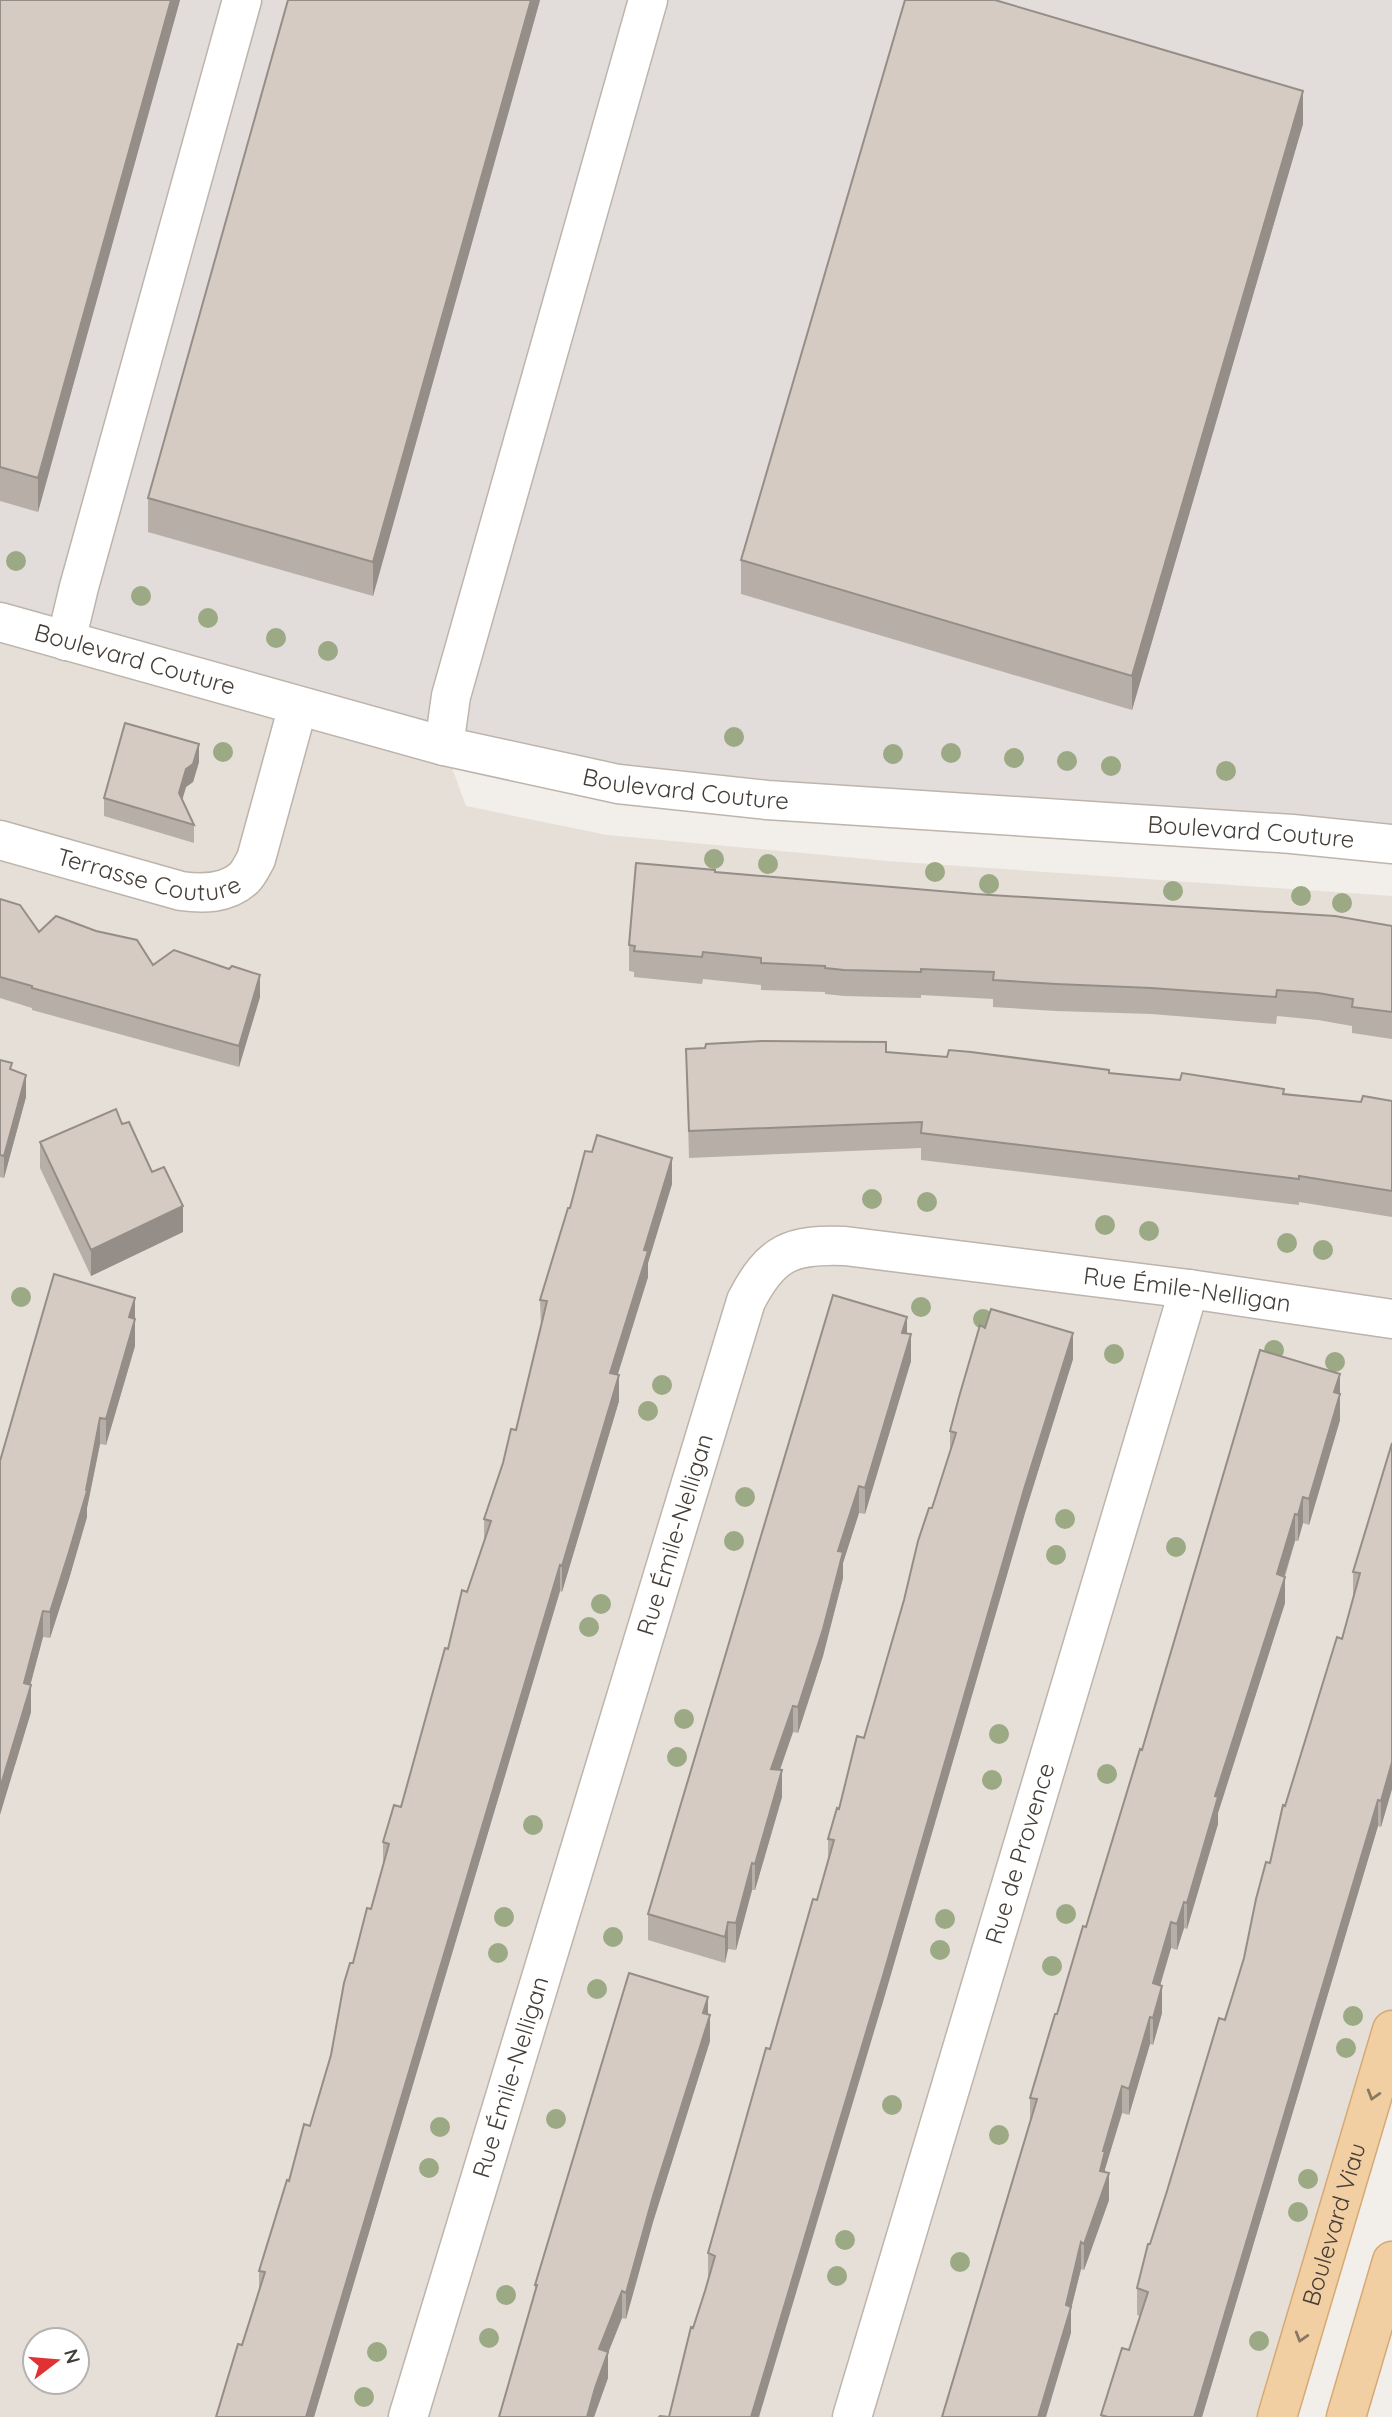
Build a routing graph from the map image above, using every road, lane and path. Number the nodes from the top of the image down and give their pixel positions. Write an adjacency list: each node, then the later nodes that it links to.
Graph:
1 (243, 0): 4 (street)
2 (649, 0): 6 (street)
3 (0, 622): 4 (street, Boulevard Couture)
4 (66, 641): 5 (street, Boulevard Couture)
5 (298, 706): 6 (street, Boulevard Couture); 7 (street, Terrasse Couture)
6 (444, 746): 8 (street, Boulevard Couture)
7 (0, 840)
8 (1392, 844)
9 (1189, 1289): 10 (street, Rue Émile-Nelligan); 13 (street, Rue Émile-Nelligan); 14 (street, Rue de Provence)
10 (1392, 1320)
11 (1392, 2030): 15 (main road, Boulevard Viau, one-way to 15)
12 (1392, 2261): 16 (main road)
13 (408, 2417)
14 (852, 2417)
15 (1277, 2417)
16 (1346, 2417)

